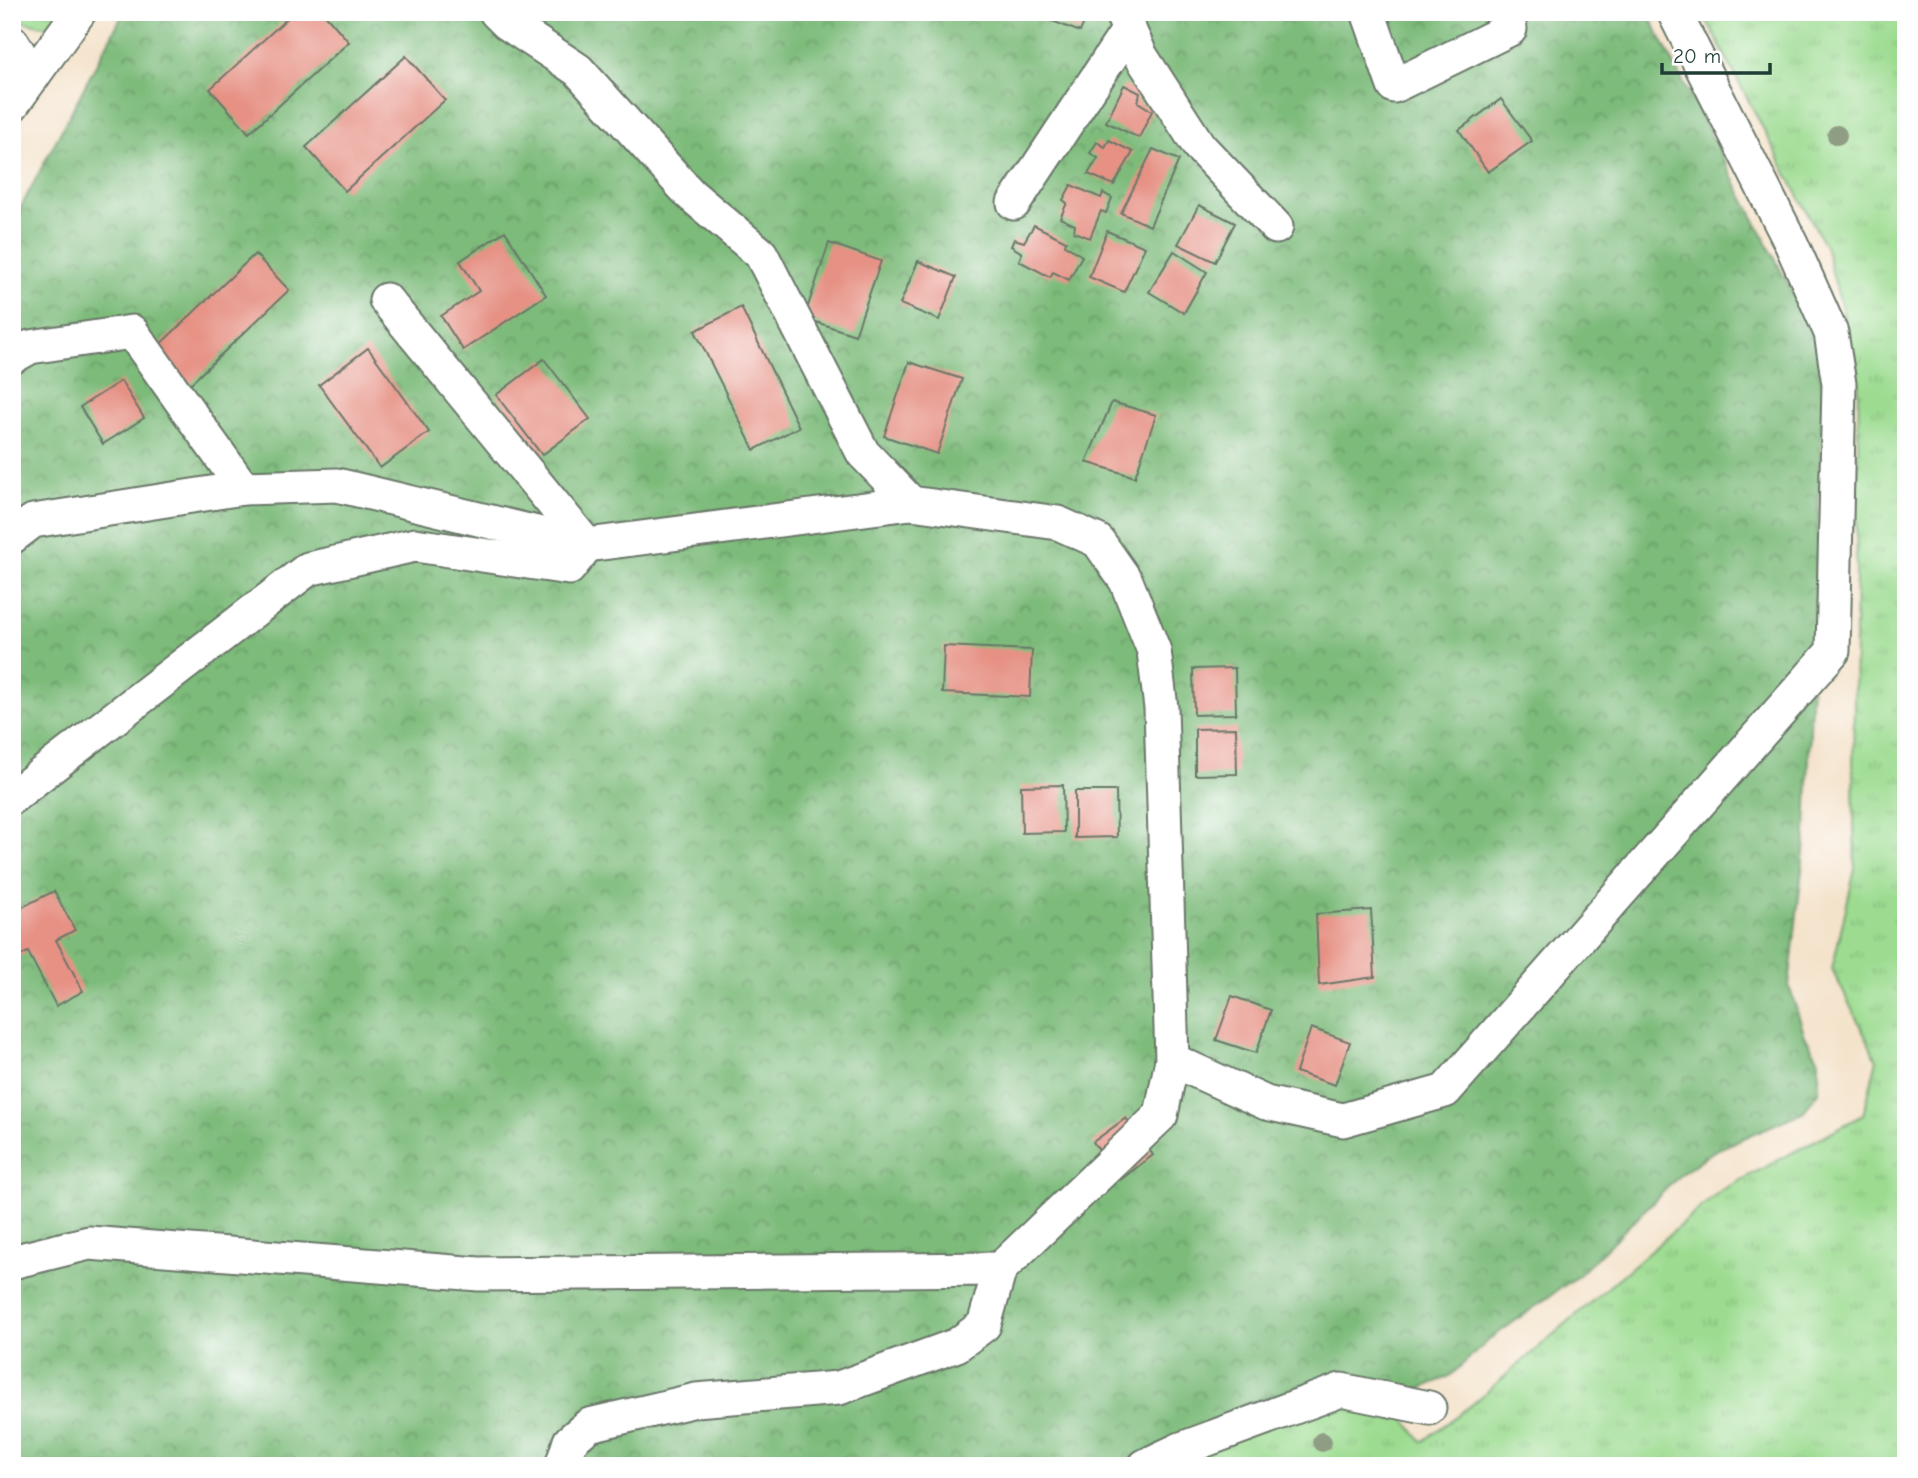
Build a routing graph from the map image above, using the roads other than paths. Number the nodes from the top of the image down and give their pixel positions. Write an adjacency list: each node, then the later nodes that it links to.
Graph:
1 (79, 12): 8 (street)
2 (496, 12): 15 (street)
3 (1368, 12): 4 (street)
4 (1505, 12)
5 (1674, 12): 19 (street)
6 (1125, 20): 10 (street); 11 (street)
7 (12, 42): 8 (street)
8 (33, 76): 9 (street)
9 (12, 106)
10 (1014, 203)
11 (1276, 227)
12 (386, 299): 17 (street)
13 (12, 357): 14 (street)
14 (243, 488): 16 (street); 17 (street)
15 (912, 503): 17 (street); 19 (street)
16 (12, 537)
17 (587, 545): 18 (street)
18 (12, 797)
19 (1172, 1060): 21 (street)
20 (12, 1262): 21 (street)
21 (1000, 1269): 23 (street)
22 (1429, 1408): 24 (street)
23 (562, 1466)
24 (1145, 1466)

